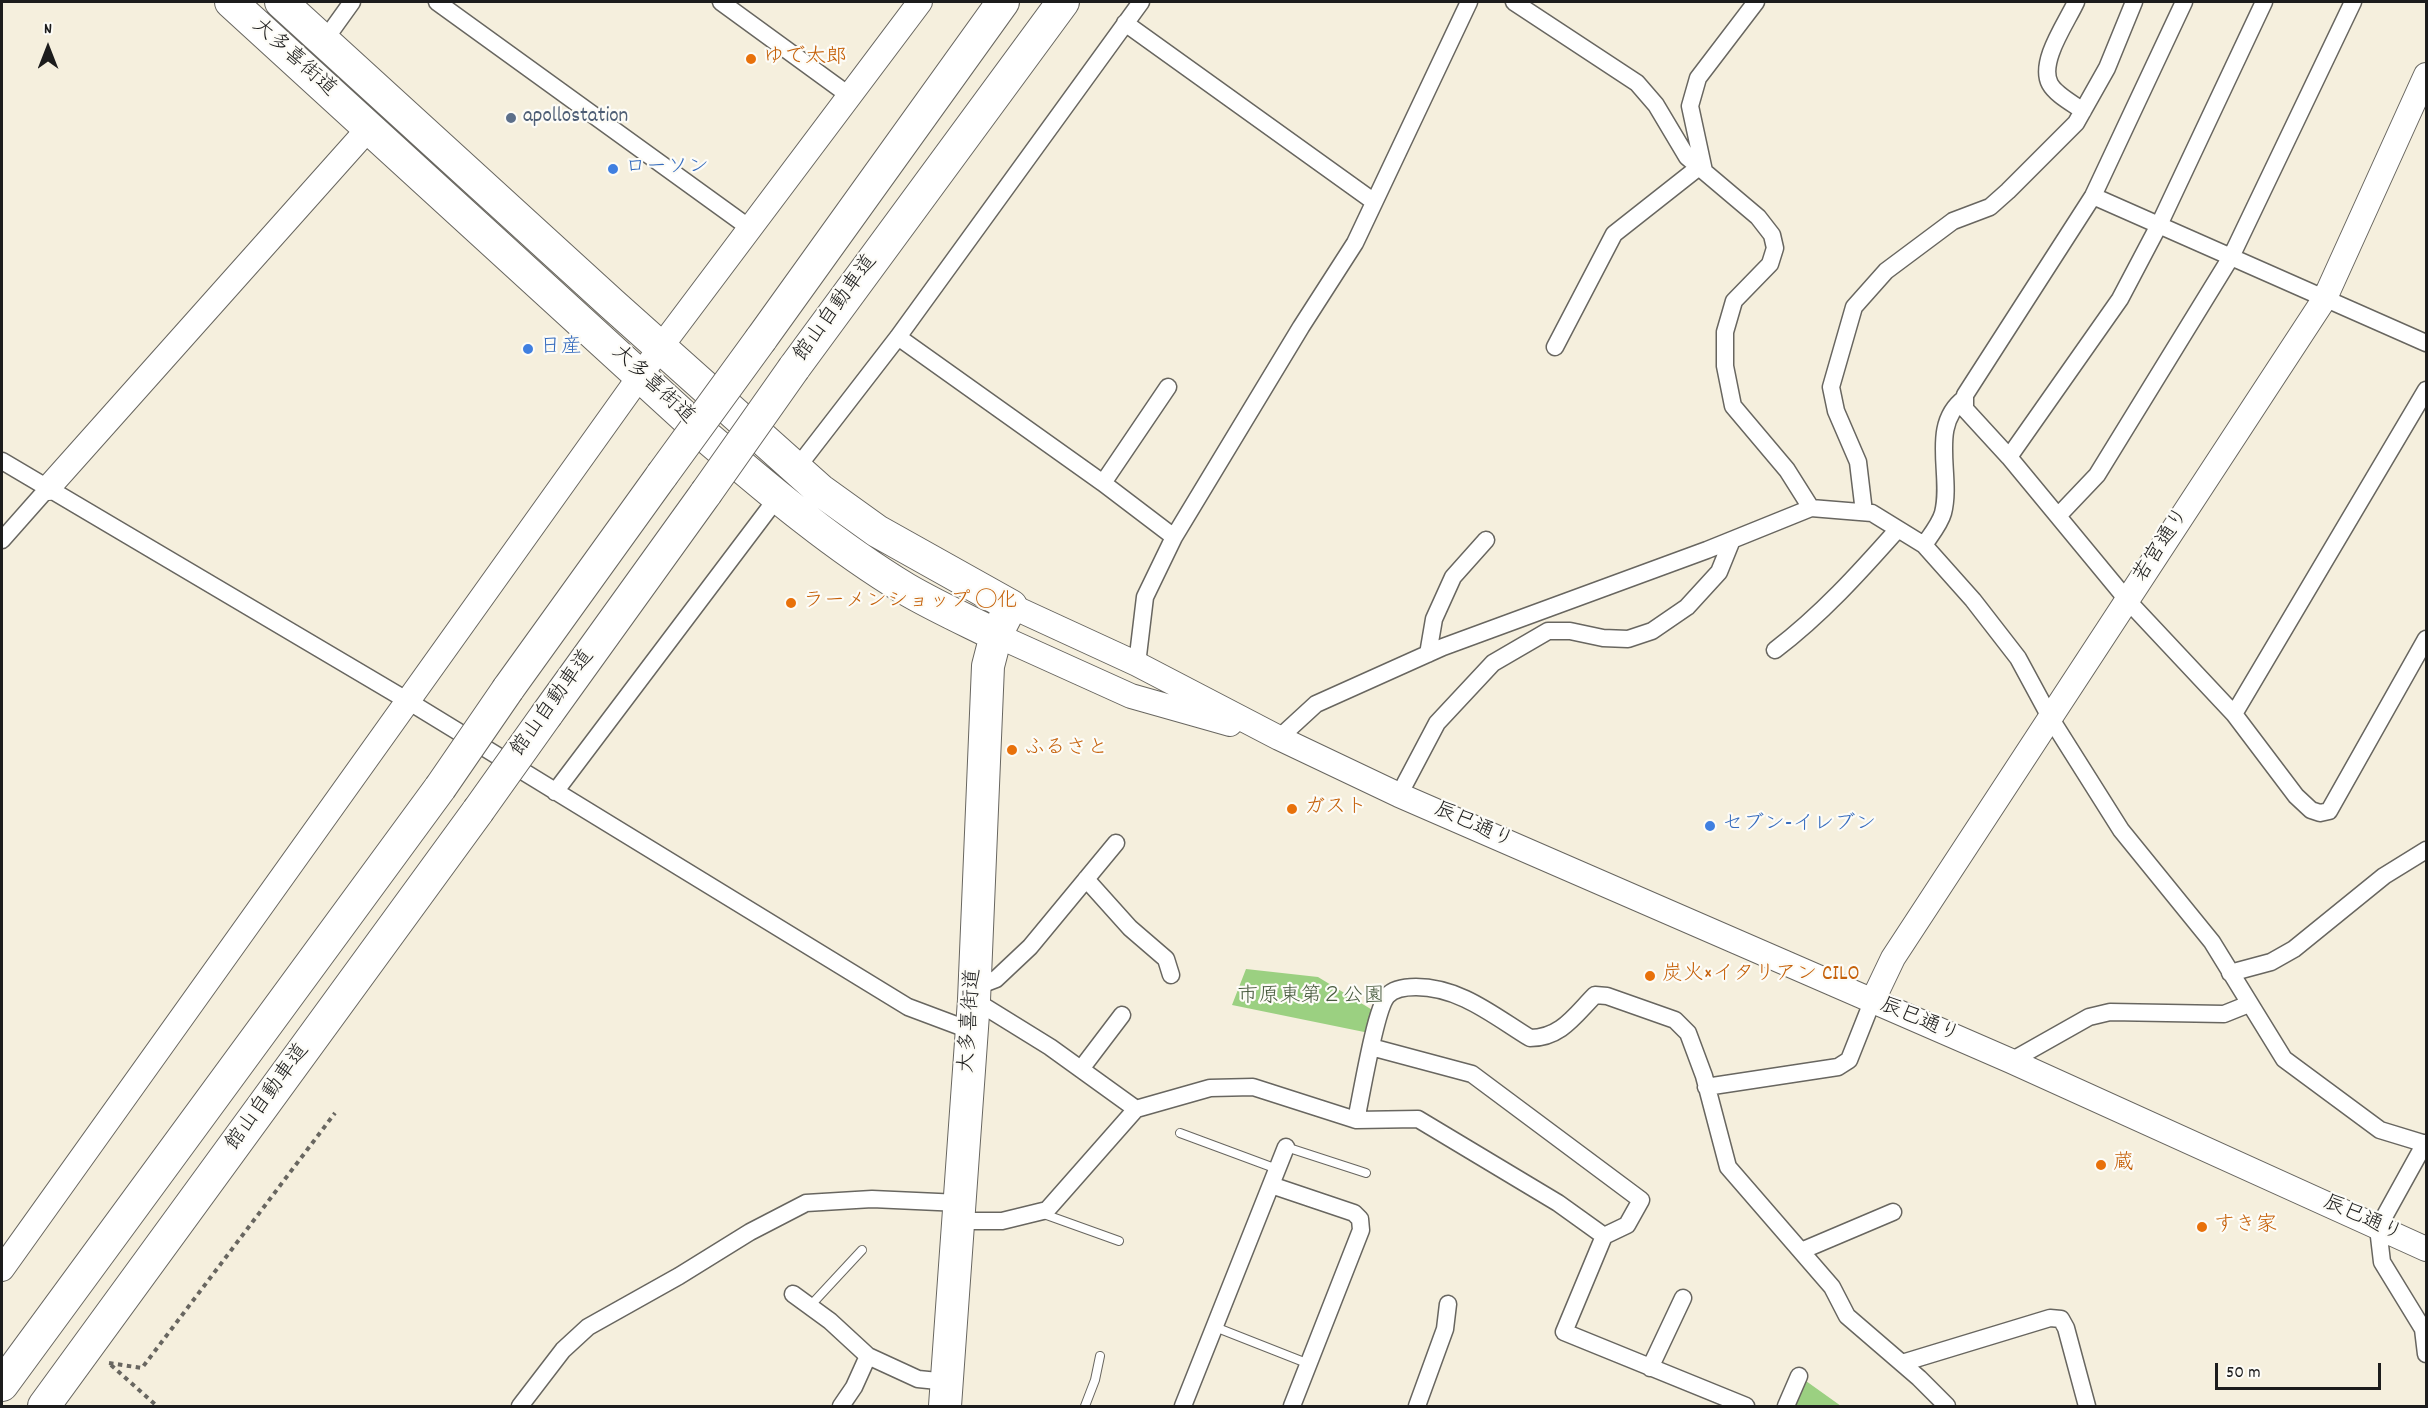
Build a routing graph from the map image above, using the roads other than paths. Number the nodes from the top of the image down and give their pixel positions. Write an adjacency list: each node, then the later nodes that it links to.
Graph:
1 (231, 2): 23 (highway, 大多喜街道)
2 (281, 2): 19 (highway, 大多喜街道)
3 (352, 2): 19 (street)
4 (436, 2): 28 (street)
5 (720, 2): 21 (street)
6 (920, 2): 21 (street)
7 (1003, 2): 110 (highway, 館山自動車道, bridge)
8 (1063, 2): 112 (highway, 館山自動車道, bridge)
9 (1141, 2): 18 (street)
10 (1469, 2): 26 (street)
11 (1514, 2): 24 (street)
12 (1756, 2): 24 (street)
13 (2076, 2): 22 (street)
14 (2134, 2): 22 (street)
15 (2184, 2): 25 (street)
16 (2264, 2): 27 (street)
17 (2353, 2): 29 (street)
18 (1125, 23): 26 (street); 31 (street)
19 (324, 41): 34 (highway, 大多喜街道)
20 (2427, 75): 30 (street, 若宮通り)
21 (850, 96): 28 (street)
22 (2083, 111): 46 (street)
23 (369, 128): 35 (highway, 大多喜街道); 43 (street)
24 (1702, 169): 33 (street); 45 (street)
25 (2093, 196): 27 (street); 38 (street)
26 (1373, 201): 49 (street)
27 (2159, 225): 29 (street); 39 (street)
28 (751, 229): 34 (street)
29 (2230, 257): 30 (street); 47 (street)
30 (2325, 298): 32 (street); 54 (street, 若宮通り)
31 (898, 338): 41 (street); 42 (street)
32 (2427, 343)
33 (1555, 347)
34 (660, 348): 35 (street); 41 (highway, 大多喜街道)
35 (641, 375): 44 (highway, 大多喜街道); 61 (street)
36 (1168, 387): 42 (street)
37 (2427, 390): 62 (street)
38 (1965, 398): 39 (street); 53 (street)
39 (2009, 457): 47 (street)
40 (2, 461): 43 (street)
41 (796, 469): 55 (highway, 大多喜街道)
42 (1103, 483): 49 (street)
43 (48, 488): 50 (street); 61 (street)
44 (777, 498): 56 (highway, 大多喜街道); 65 (street)
45 (1811, 508): 46 (street); 52 (street)
46 (1864, 512): 48 (street)
47 (2058, 516): 54 (street)
48 (1898, 529): 53 (street); 58 (street)
49 (1174, 537): 60 (street)
50 (2, 540)
51 (1486, 540): 59 (street)
52 (1732, 540): 59 (street); 66 (street)
53 (1924, 545): 63 (street)
54 (2128, 601): 62 (street); 63 (street, 若宮通り)
55 (1011, 606): 56 (highway, 大多喜街道); 60 (street, 辰巳通り)
56 (996, 635): 64 (street, 辰巳通り); 72 (highway, 大多喜街道)
57 (2427, 639): 62 (street)
58 (1774, 650)
59 (1428, 654): 64 (street)
60 (1137, 664): 64 (street, 辰巳通り)
61 (408, 701): 65 (street); 97 (street)
62 (2234, 714)
63 (2051, 720): 70 (street); 73 (street, 若宮通り)
64 (1279, 738): 66 (street, 辰巳通り)
65 (555, 792): 76 (street)
66 (1399, 795): 73 (street, 辰巳通り)
67 (1116, 843): 69 (street)
68 (2427, 850): 70 (street)
69 (1086, 879): 71 (street); 72 (street)
70 (2230, 973): 74 (street)
71 (1171, 975)
72 (974, 993): 76 (highway, 大多喜街道); 79 (street)
73 (1872, 1002): 78 (street, 辰巳通り); 80 (street)
74 (2249, 1004): 78 (street); 84 (street)
75 (1122, 1015): 79 (street)
76 (972, 1031): 90 (highway, 大多喜街道)
77 (1371, 1047): 80 (street); 82 (street); 92 (street)
78 (2011, 1061): 91 (street, 辰巳通り)
79 (1081, 1069): 81 (street)
80 (1706, 1087): 96 (street)
81 (1136, 1108): 82 (street); 88 (street)
82 (1356, 1120): 92 (street)
83 (1180, 1133): 87 (lane)
84 (2426, 1144): 91 (street)
85 (1286, 1147): 86 (lane); 87 (street)
86 (1366, 1173)
87 (1274, 1177): 102 (street); 107 (street)
88 (1038, 1212): 90 (street); 93 (lane)
89 (1893, 1212): 96 (street)
90 (959, 1213): 111 (highway, 大多喜街道); 113 (street)
91 (2378, 1228): 94 (street, 辰巳通り); 103 (street)
92 (1604, 1236): 108 (street)
93 (1119, 1240)
94 (2427, 1249)
95 (862, 1250): 101 (lane)
96 (1801, 1251): 106 (street)
97 (2, 1269)
98 (794, 1294): 101 (street)
99 (1683, 1298): 108 (street)
100 (1448, 1304): 118 (street)
101 (810, 1306): 104 (street)
102 (1215, 1327): 107 (lane); 116 (street)
103 (2427, 1354)
104 (868, 1356): 111 (street); 114 (street)
105 (1100, 1356): 115 (lane)
106 (1902, 1363): 121 (street); 122 (street)
107 (1309, 1364): 117 (street)
108 (1650, 1368): 119 (street)
109 (1799, 1376): 120 (street)
110 (2, 1385)
111 (946, 1394)
112 (44, 1407)
113 (520, 1407)
114 (841, 1407)
115 (1085, 1407)
116 (1183, 1407)
117 (1292, 1407)
118 (1417, 1407)
119 (1746, 1407)
120 (1786, 1407)
121 (1947, 1407)
122 (2087, 1407)

